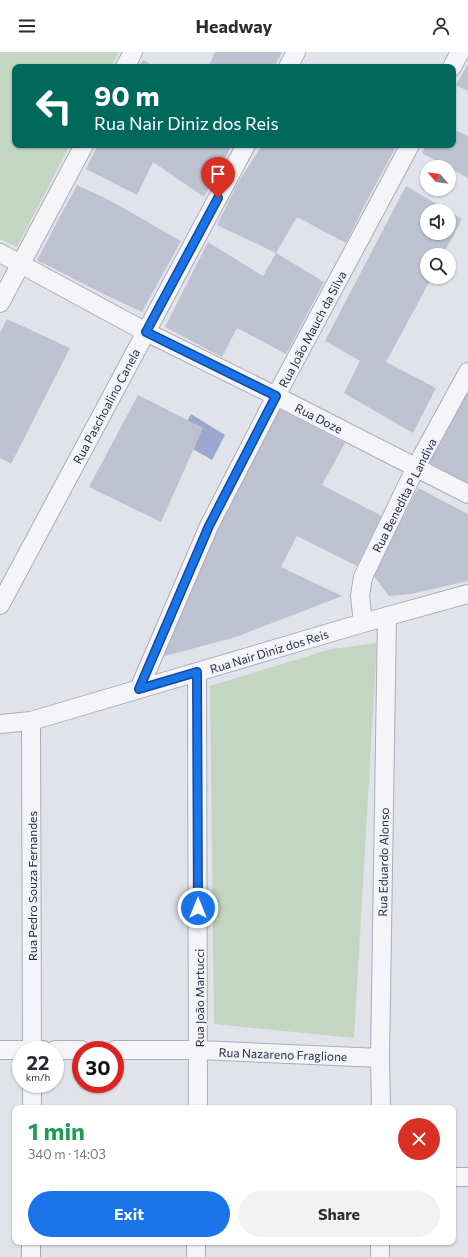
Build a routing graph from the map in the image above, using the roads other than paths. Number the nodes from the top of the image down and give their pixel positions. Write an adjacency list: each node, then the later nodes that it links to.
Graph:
1 (133, 52): 4 (street)
2 (296, 52): 5 (street)
3 (460, 52): 6 (street)
4 (127, 64)
5 (290, 64)
6 (454, 64)
7 (82, 148): 11 (street)
8 (244, 148): 13 (street, Rua Paschoalino Canela)
9 (408, 148): 15 (street, Rua João Mauch da Silva)
10 (0, 253): 11 (street, Rua Doze)
11 (20, 263): 12 (street); 13 (street, Rua Doze)
12 (0, 303)
13 (146, 332): 15 (street, Rua Doze); 19 (street, Rua Paschoalino Canela)
14 (468, 372): 16 (street, Rua Benedita P Landiva)
15 (276, 396): 16 (street, Rua Doze); 23 (street, Rua João Mauch da Silva)
16 (416, 467): 17 (street, Rua Doze); 21 (street, Rua Benedita P Landiva)
17 (468, 494)
18 (468, 594): 20 (street, Rua Nair Diniz dos Reis)
19 (0, 604)
20 (387, 616): 21 (street, Rua Nair Diniz dos Reis); 31 (street, Rua Eduardo Alonso)
21 (363, 622): 22 (street, Rua Nair Diniz dos Reis)
22 (197, 672): 23 (street, Rua Nair Diniz dos Reis); 30 (street, Rua João Martucci)
23 (139, 689): 24 (street, Rua Nair Diniz dos Reis)
24 (31, 721): 25 (street, Rua Nair Diniz dos Reis); 26 (street, Rua Pedro Souza Fernandes)
25 (0, 724)
26 (32, 1041)
27 (0, 1050): 28 (street)
28 (12, 1050)
29 (124, 1050): 30 (street, Rua Nazareno Fraglione)
30 (199, 1050): 31 (street, Rua Nazareno Fraglione); 34 (street, Rua João Martucci)
31 (380, 1058): 35 (street, Rua Eduardo Alonso)
32 (32, 1093): 33 (street)
33 (32, 1105)
34 (198, 1105)
35 (381, 1105)
36 (456, 1177): 37 (street)
37 (468, 1177)
38 (31, 1245): 41 (street)
39 (196, 1245): 42 (street)
40 (380, 1245): 43 (street)
41 (31, 1257)
42 (196, 1257)
43 (380, 1257)

